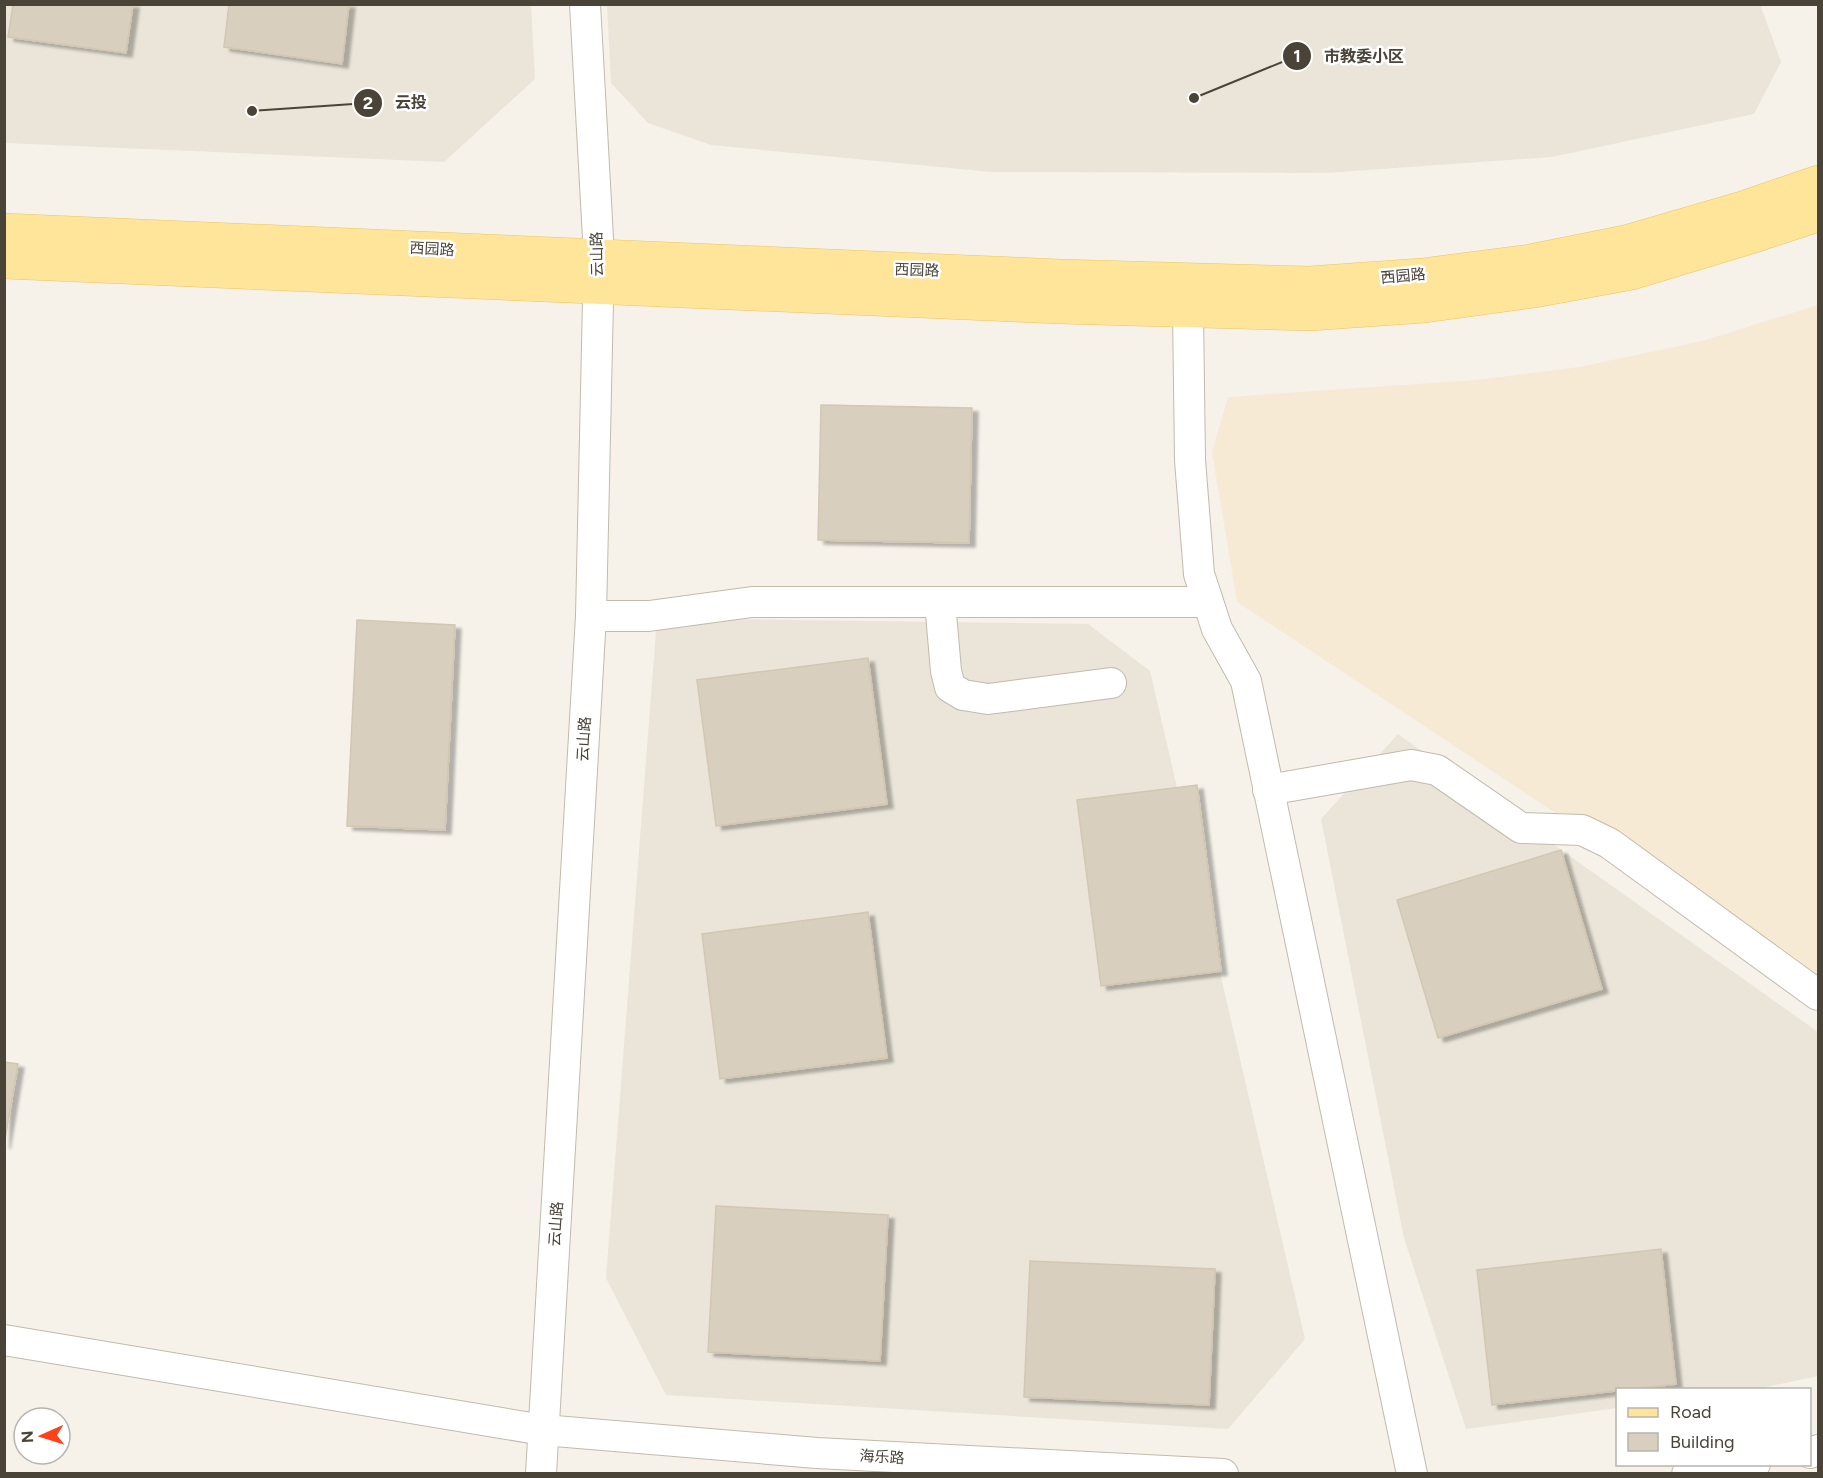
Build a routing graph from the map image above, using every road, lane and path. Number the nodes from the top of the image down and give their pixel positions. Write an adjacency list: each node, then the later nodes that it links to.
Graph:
1 (585, 4): 6 (street, 云山路)
2 (1818, 182): 6 (main road, 西园路)
3 (1818, 215): 7 (main road, 西园路)
4 (4, 230): 6 (main road, 西园路)
5 (4, 261): 6 (main road, 西园路)
6 (598, 272): 7 (main road, 西园路); 10 (street, 云山路)
7 (1188, 311): 9 (street)
8 (940, 602): 9 (street); 10 (street); 11 (street)
9 (1208, 602): 12 (street)
10 (591, 616): 15 (street, 云山路)
11 (1111, 683)
12 (1268, 790): 13 (street); 19 (street)
13 (1818, 995)
14 (4, 1340): 15 (street, 海乐路)
15 (543, 1430): 17 (street, 云山路); 18 (street, 海乐路)
16 (1740, 1466): 20 (street)
17 (541, 1473)
18 (1223, 1473)
19 (1412, 1473)
20 (1687, 1473)

